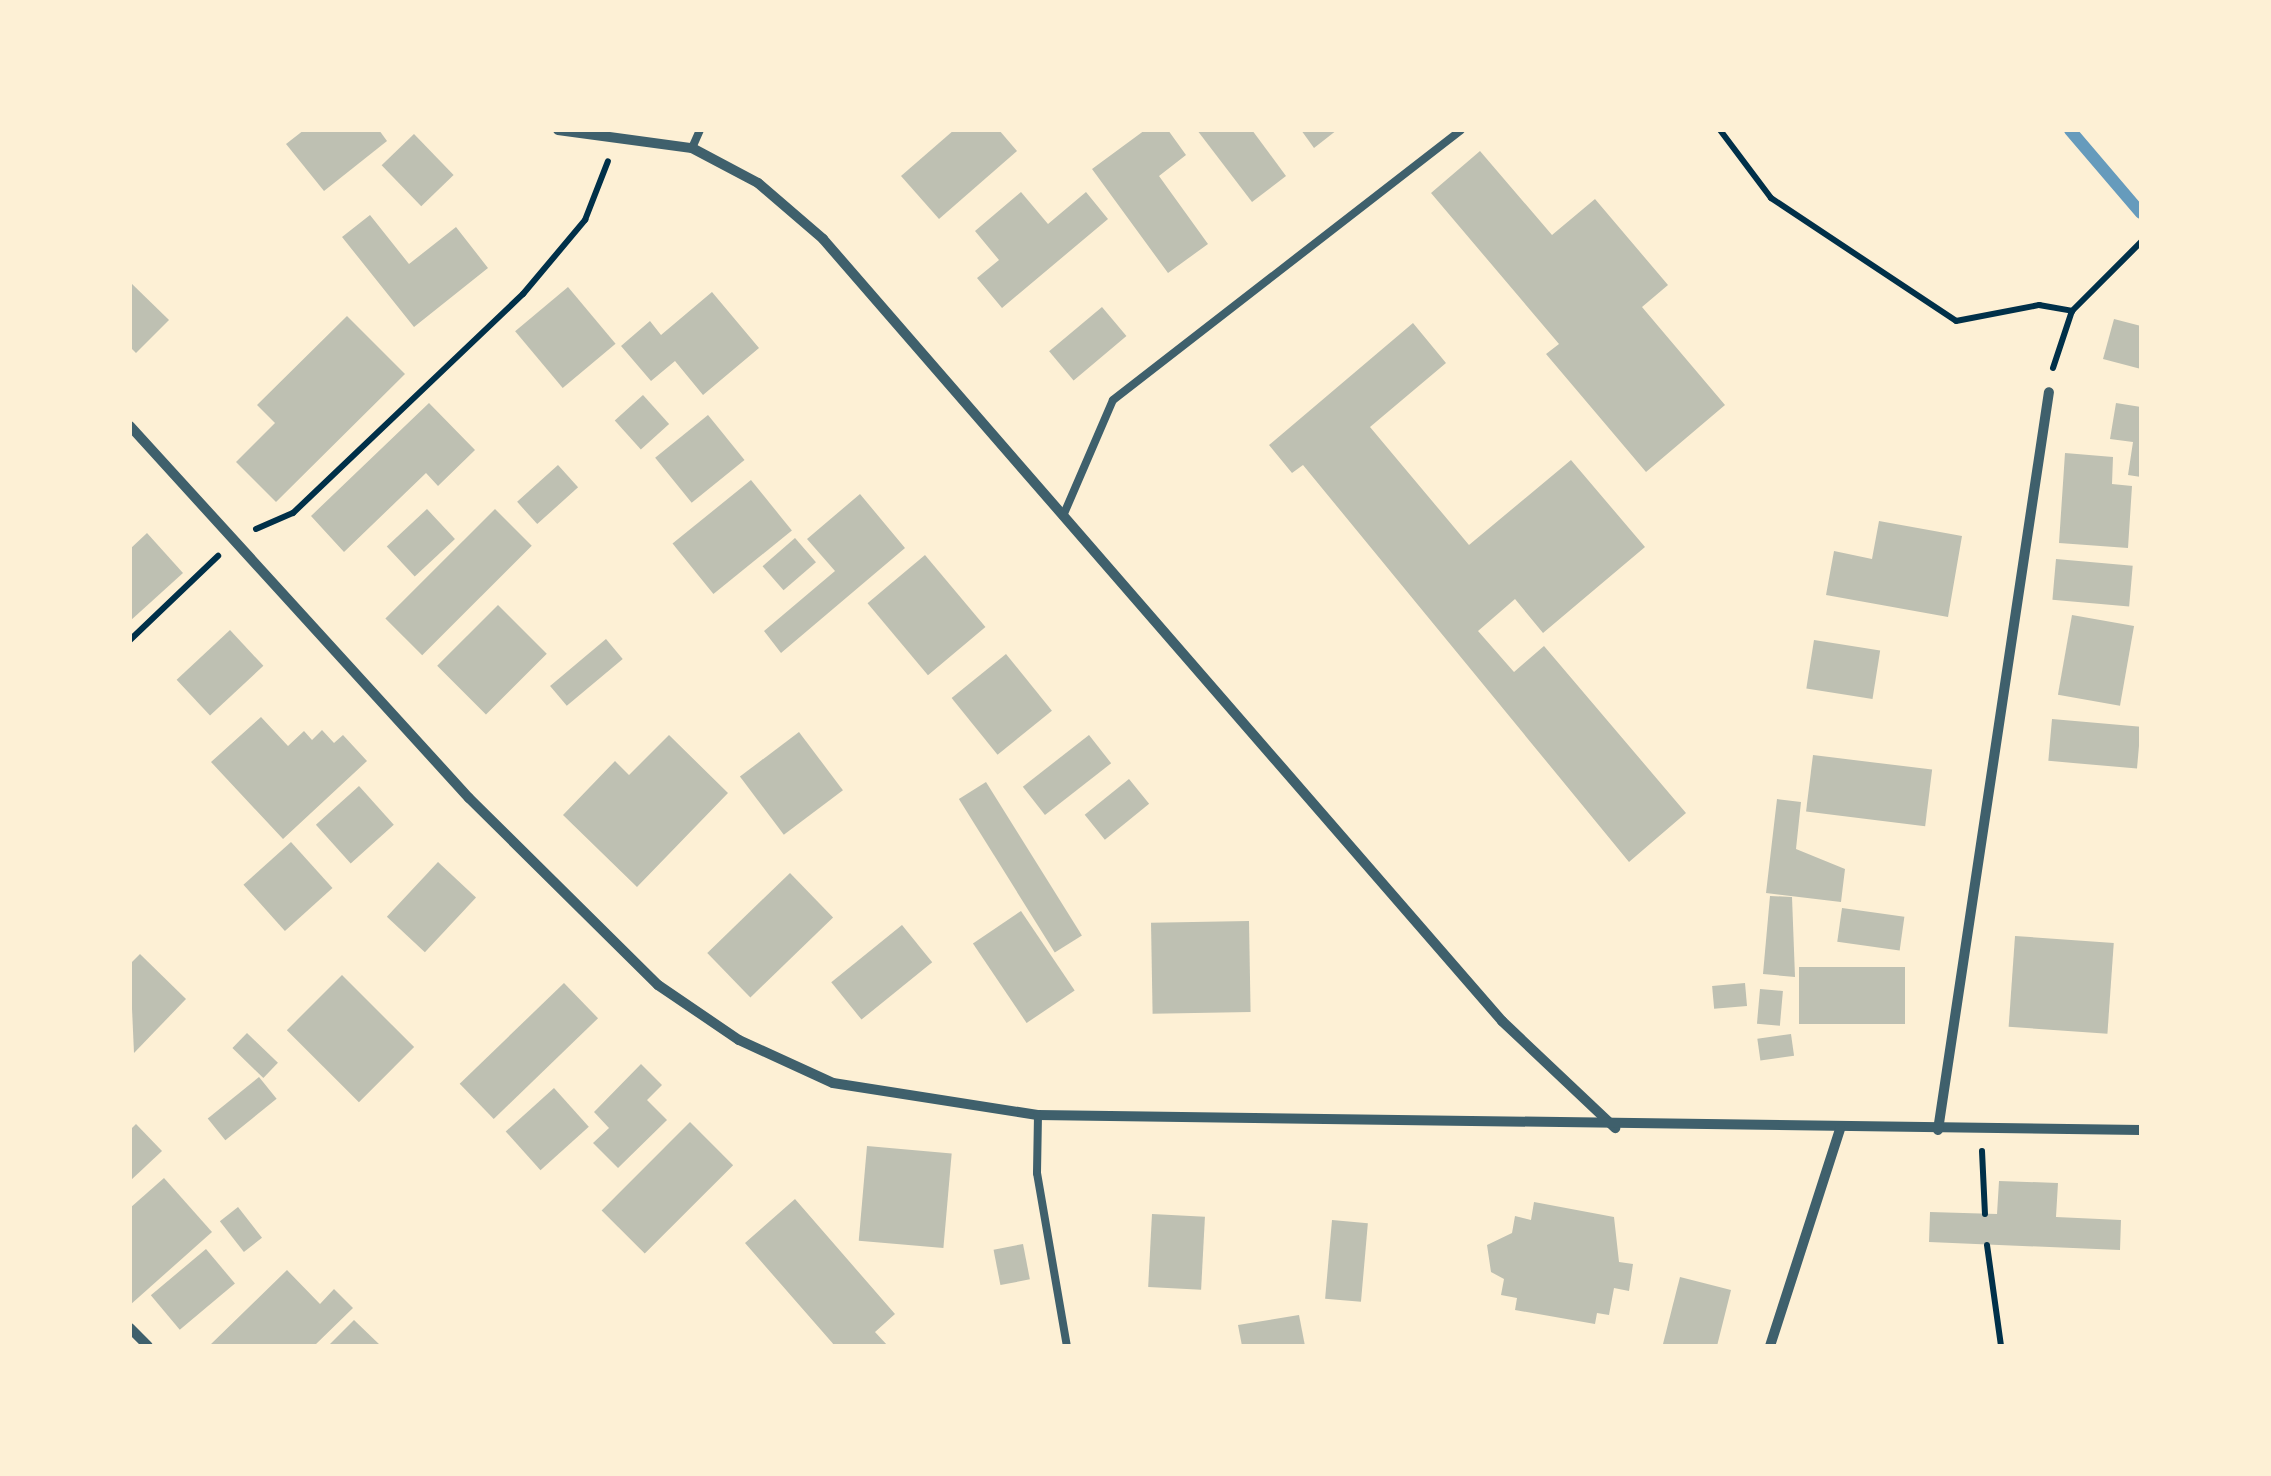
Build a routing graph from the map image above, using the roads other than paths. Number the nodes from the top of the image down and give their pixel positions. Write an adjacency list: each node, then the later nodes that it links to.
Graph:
1 (558, 130): 4 (street)
2 (700, 130): 4 (lane)
3 (1461, 130): 7 (lane)
4 (692, 148): 7 (street)
5 (2049, 392): 11 (street)
6 (130, 426): 8 (street)
7 (1064, 516): 9 (street)
8 (1038, 1115): 9 (street); 15 (lane)
9 (1615, 1128): 10 (street)
10 (1840, 1129): 11 (street); 16 (street)
11 (1938, 1130): 12 (street)
12 (2141, 1130)
13 (130, 1328): 14 (street)
14 (148, 1346)
15 (1067, 1346)
16 (1770, 1346)

